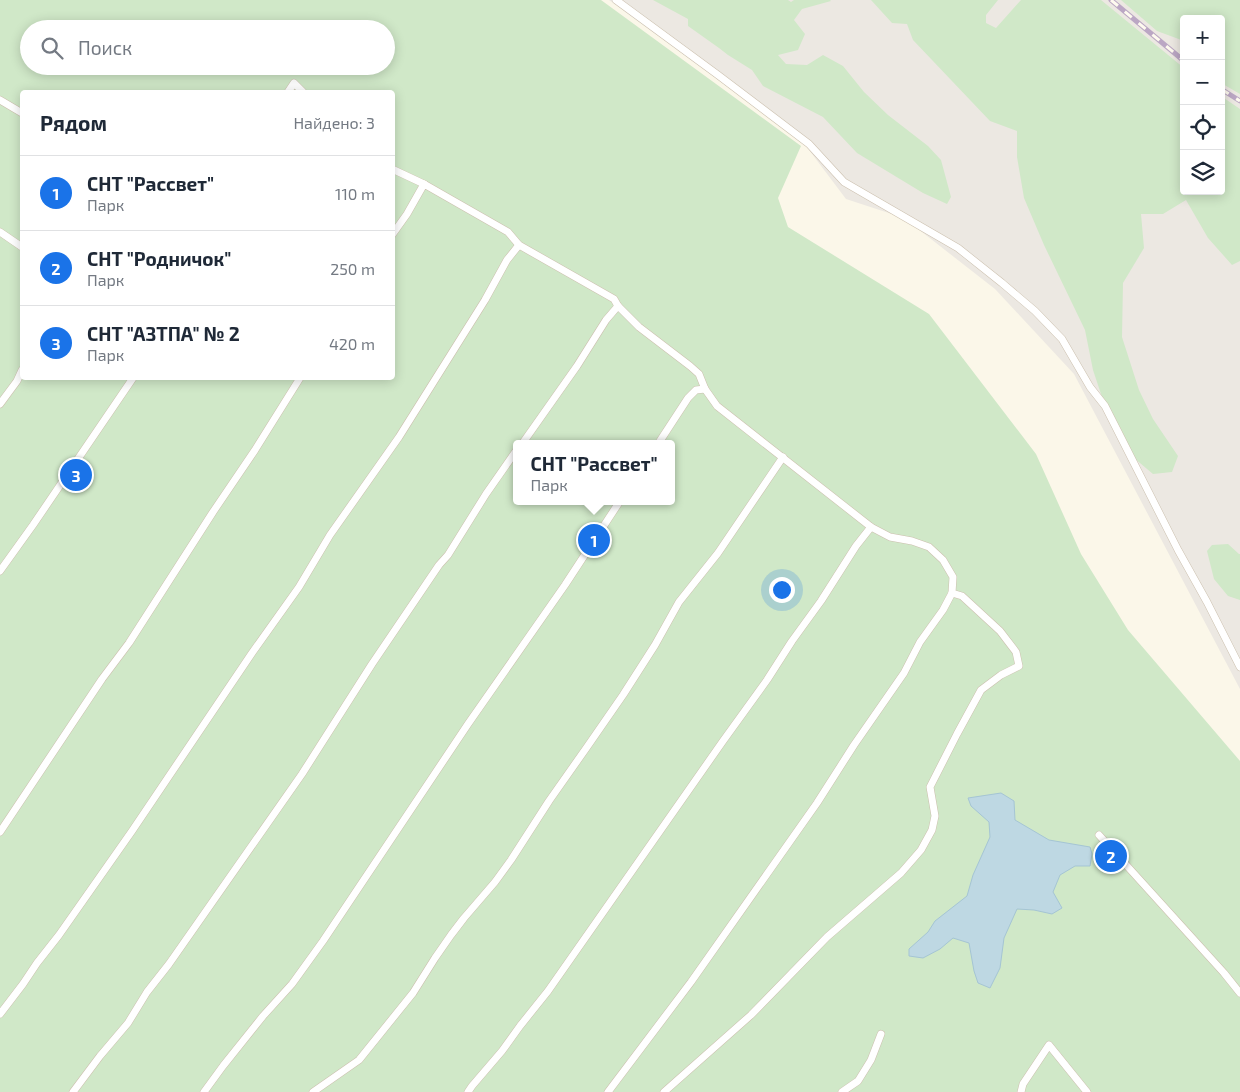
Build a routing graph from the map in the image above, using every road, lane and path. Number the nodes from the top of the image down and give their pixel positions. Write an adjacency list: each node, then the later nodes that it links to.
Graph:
1 (616, 0): 26 (lane)
2 (290, 90): 3 (lane)
3 (301, 90)
4 (0, 100): 5 (lane)
5 (20, 112)
6 (395, 170): 7 (lane)
7 (424, 184): 8 (lane); 11 (lane)
8 (395, 231)
9 (0, 232): 10 (lane)
10 (20, 245)
11 (519, 245): 12 (lane); 30 (lane)
12 (618, 306): 16 (lane); 18 (lane)
13 (20, 374): 17 (lane)
14 (132, 380): 24 (lane)
15 (299, 380): 27 (lane)
16 (705, 389): 19 (lane); 21 (lane)
17 (0, 404)
18 (525, 440)
19 (661, 440)
20 (513, 455): 32 (lane)
21 (783, 458): 23 (lane); 34 (lane)
22 (617, 505): 33 (lane)
23 (871, 527): 25 (lane); 35 (lane)
24 (0, 571)
25 (952, 592): 36 (lane); 37 (lane)
26 (1240, 667)
27 (0, 832)
28 (1099, 835): 29 (lane)
29 (1240, 993)
30 (0, 1014)
31 (882, 1034): 38 (lane)
32 (73, 1092)
33 (204, 1092)
34 (313, 1092)
35 (468, 1092)
36 (608, 1092)
37 (664, 1092)
38 (842, 1092)
39 (1021, 1092): 40 (lane)
40 (1088, 1092)

